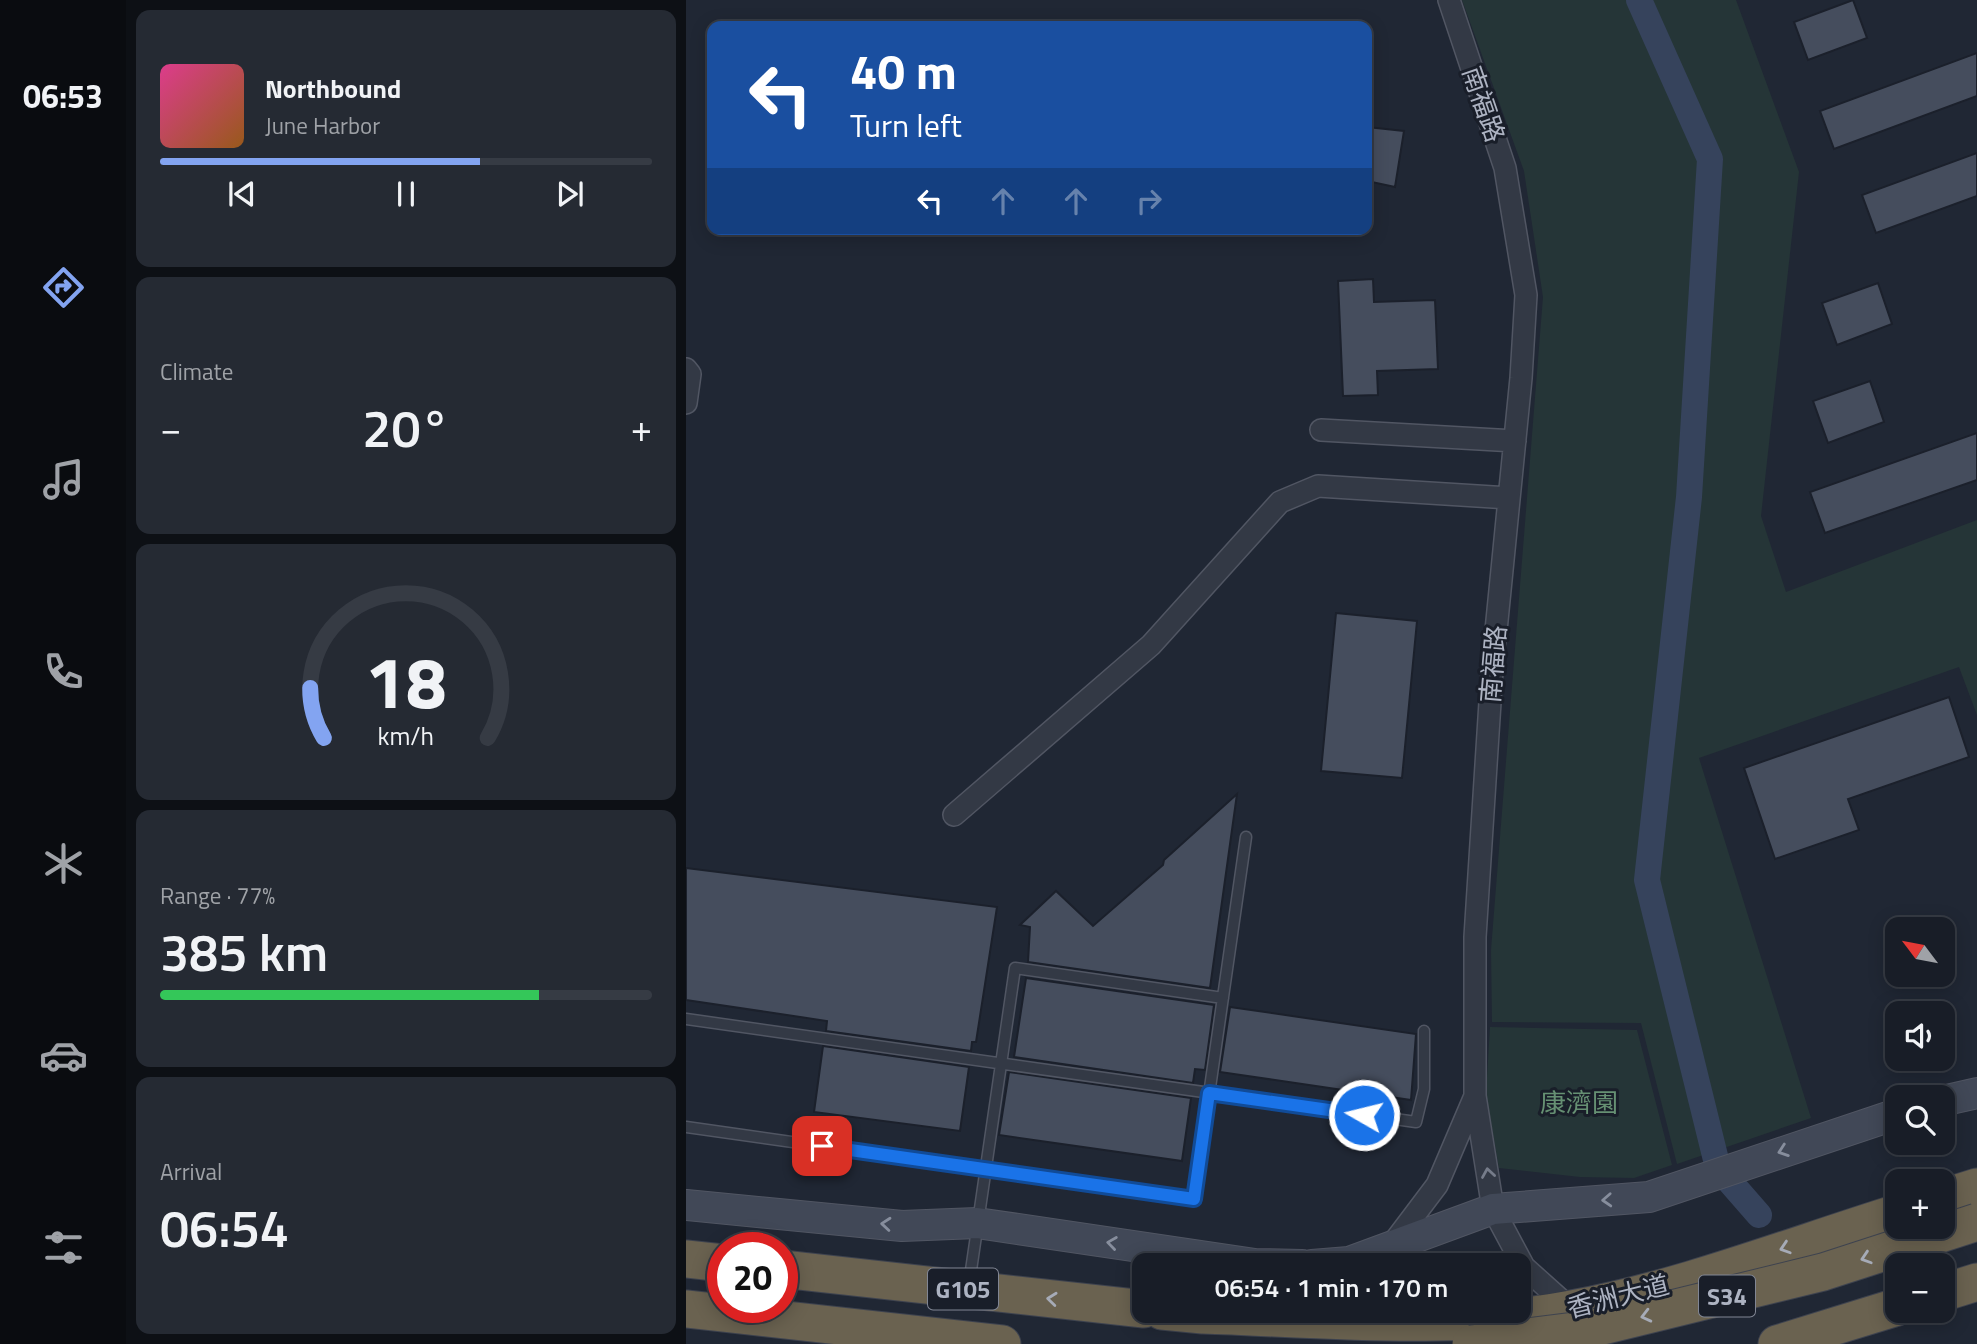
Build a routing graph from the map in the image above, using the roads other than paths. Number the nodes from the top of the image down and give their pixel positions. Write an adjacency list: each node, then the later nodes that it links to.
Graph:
1 (1449, 0): 5 (street, 南福路)
2 (686, 369): 3 (street)
3 (686, 403)
4 (1321, 430): 5 (street)
5 (1515, 442): 6 (street, 南福路)
6 (1509, 498): 7 (street); 15 (street, 南福路)
7 (954, 815)
8 (1246, 837): 9 (lane)
9 (1223, 998): 12 (lane); 13 (lane)
10 (686, 1019): 12 (lane)
11 (1424, 1031): 13 (lane)
12 (1001, 1063): 13 (lane); 19 (lane)
13 (1209, 1093): 19 (lane)
14 (1977, 1093): 16 (street)
15 (1475, 1097): 23 (street, 南福路, one-way to 15); 27 (street)
16 (1955, 1098)
17 (1885, 1118): 23 (street, one-way to 23)
18 (686, 1127): 19 (lane)
19 (986, 1169): 26 (lane)
20 (1977, 1187): 21 (highway)
21 (1955, 1194)
22 (686, 1205): 26 (street, one-way to 22)
23 (1493, 1209): 27 (street); 37 (street, 南福路)
24 (1885, 1217): 37 (highway, 香洲大道, one-way to 37)
25 (1977, 1222): 44 (highway, S34, one-way to 44, bridge)
26 (978, 1223): 28 (street, one-way to 26); 34 (lane)
27 (1390, 1248): 29 (street); 30 (street)
28 (1181, 1253)
29 (1375, 1253)
30 (1381, 1253)
31 (686, 1259): 32 (highway)
32 (707, 1261)
33 (798, 1271): 34 (highway, G105)
34 (968, 1289): 35 (highway, G105, one-way to 34)
35 (1132, 1308)
36 (686, 1309): 43 (highway)
37 (1572, 1310): 39 (highway, 香洲大道)
38 (1885, 1311): 45 (highway, S34)
39 (1531, 1314)
40 (1885, 1322): 46 (highway)
41 (686, 1324): 42 (highway)
42 (861, 1344)
43 (1002, 1344)
44 (1471, 1344)
45 (1777, 1344)
46 (1824, 1344)

